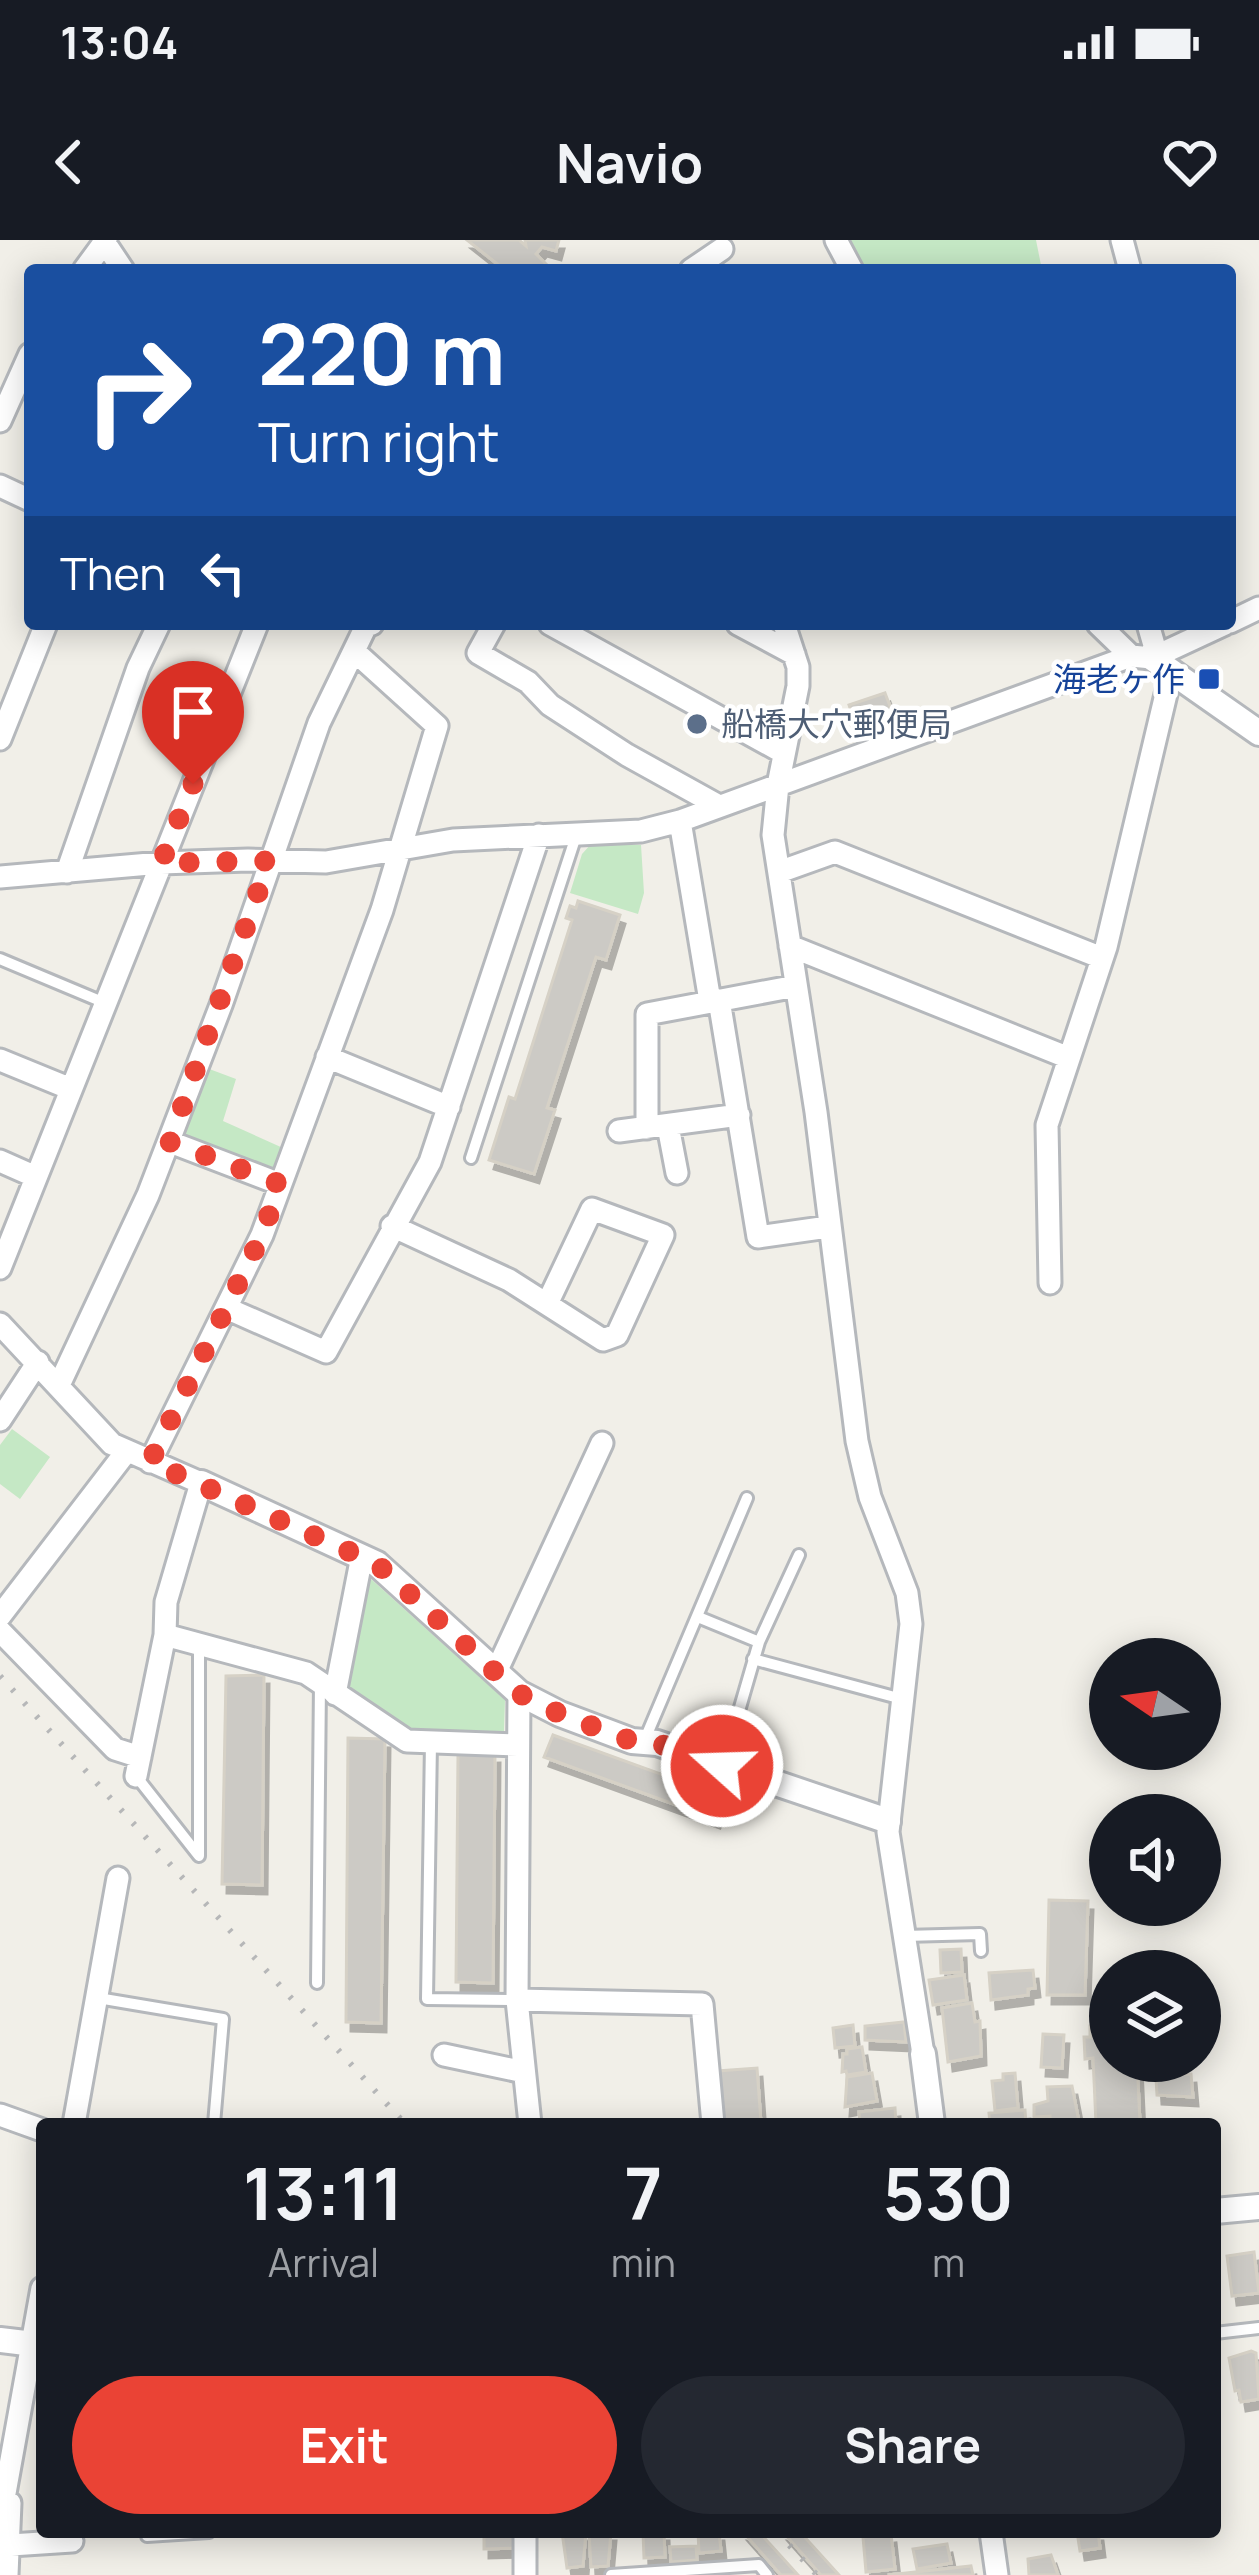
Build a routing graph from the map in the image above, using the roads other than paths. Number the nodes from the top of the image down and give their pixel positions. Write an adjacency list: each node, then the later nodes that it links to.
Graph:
1 (24, 367): 2 (street)
2 (0, 421)
3 (44, 630): 18 (street)
4 (156, 630): 28 (street)
5 (255, 630): 27 (street)
6 (364, 630): 14 (street)
7 (491, 630): 21 (street)
8 (569, 630): 19 (street)
9 (749, 630): 15 (street)
10 (786, 630): 15 (street)
11 (1107, 630): 16 (street)
12 (1150, 630): 16 (street)
13 (1214, 630): 16 (street)
14 (354, 651): 25 (street); 26 (street)
15 (794, 654): 19 (street)
16 (1152, 662): 17 (street); 20 (street); 32 (street)
17 (1259, 733)
18 (0, 739)
19 (784, 753): 20 (street)
20 (778, 785): 21 (street); 29 (street)
21 (719, 806): 22 (street)
22 (680, 821): 23 (street); 35 (street)
23 (577, 832): 24 (street); 46 (lane)
24 (539, 835): 25 (street); 41 (street)
25 (402, 849): 26 (street); 37 (street)
26 (269, 861): 27 (street); 45 (street)
27 (161, 863): 28 (street); 36 (street)
28 (67, 872): 30 (street)
29 (779, 872): 31 (street); 32 (street)
30 (0, 877)
31 (790, 946): 34 (street); 38 (street)
32 (1102, 958): 38 (street)
33 (0, 959): 36 (lane)
34 (796, 986): 35 (street); 52 (street)
35 (714, 1001): 42 (street); 43 (street)
36 (106, 1003): 40 (street)
37 (326, 1057): 41 (street); 50 (street)
38 (1069, 1058): 54 (street)
39 (0, 1060): 40 (street)
40 (71, 1089): 49 (street)
41 (449, 1107): 51 (street)
42 (739, 1115): 43 (street); 52 (street)
43 (658, 1127): 44 (street); 48 (street)
44 (620, 1131)
45 (170, 1142): 50 (street); 59 (street)
46 (471, 1158)
47 (0, 1161): 49 (street)
48 (677, 1173)
49 (36, 1177): 53 (street)
50 (280, 1184): 56 (street)
51 (392, 1226): 55 (street); 56 (street)
52 (828, 1227): 78 (street)
53 (0, 1268)
54 (1049, 1283)
55 (547, 1304): 55 (street)
56 (226, 1308): 63 (street)
57 (0, 1324): 58 (street)
58 (38, 1362): 59 (street); 60 (street)
59 (59, 1385): 62 (street)
60 (0, 1420)
61 (602, 1443): 75 (street)
62 (127, 1452): 63 (street); 68 (street)
63 (150, 1462): 64 (street)
64 (201, 1484): 66 (street); 71 (street)
65 (747, 1498): 69 (lane)
66 (362, 1556): 75 (street); 76 (street)
67 (799, 1556): 73 (lane)
68 (0, 1616)
69 (698, 1617): 73 (lane); 80 (lane)
70 (0, 1631): 83 (street)
71 (165, 1635): 72 (street); 83 (street)
72 (199, 1642): 76 (street); 83 (lane)
73 (759, 1642): 74 (lane)
74 (753, 1659): 78 (lane); 82 (lane)
75 (496, 1672): 77 (street)
76 (328, 1689): 79 (street); 88 (lane)
77 (518, 1693): 80 (street); 81 (street)
78 (902, 1699): 84 (street)
79 (431, 1742): 81 (street); 90 (lane)
80 (644, 1742): 82 (street)
81 (518, 1744): 90 (street)
82 (722, 1766): 84 (street)
83 (138, 1767)
84 (888, 1821): 86 (street)
85 (118, 1878): 89 (street)
86 (904, 1936): 87 (lane); 91 (street)
87 (981, 1951)
88 (317, 1983)
89 (98, 1998): 95 (street); 96 (lane)
90 (517, 2000): 93 (street); 98 (street)
91 (923, 2054): 99 (street)
92 (444, 2055): 93 (street)
93 (524, 2072): 97 (street)
94 (0, 2115): 100 (street)
95 (75, 2118)
96 (215, 2118)
97 (529, 2118)
98 (712, 2118)
99 (931, 2118)
100 (36, 2128)
101 (1259, 2207): 102 (street)
102 (1221, 2210)
103 (1259, 2328): 104 (lane)
104 (1221, 2332)
105 (0, 2340): 106 (street)
106 (36, 2346)
107 (36, 2351): 108 (street)
108 (7, 2491): 109 (street); 113 (street)
109 (0, 2521)
110 (525, 2538): 115 (street)
111 (992, 2538): 118 (street)
112 (72, 2541): 113 (street)
113 (11, 2545): 114 (street)
114 (7, 2575)
115 (525, 2575)
116 (611, 2575): 117 (lane)
117 (767, 2575)
118 (997, 2575)

